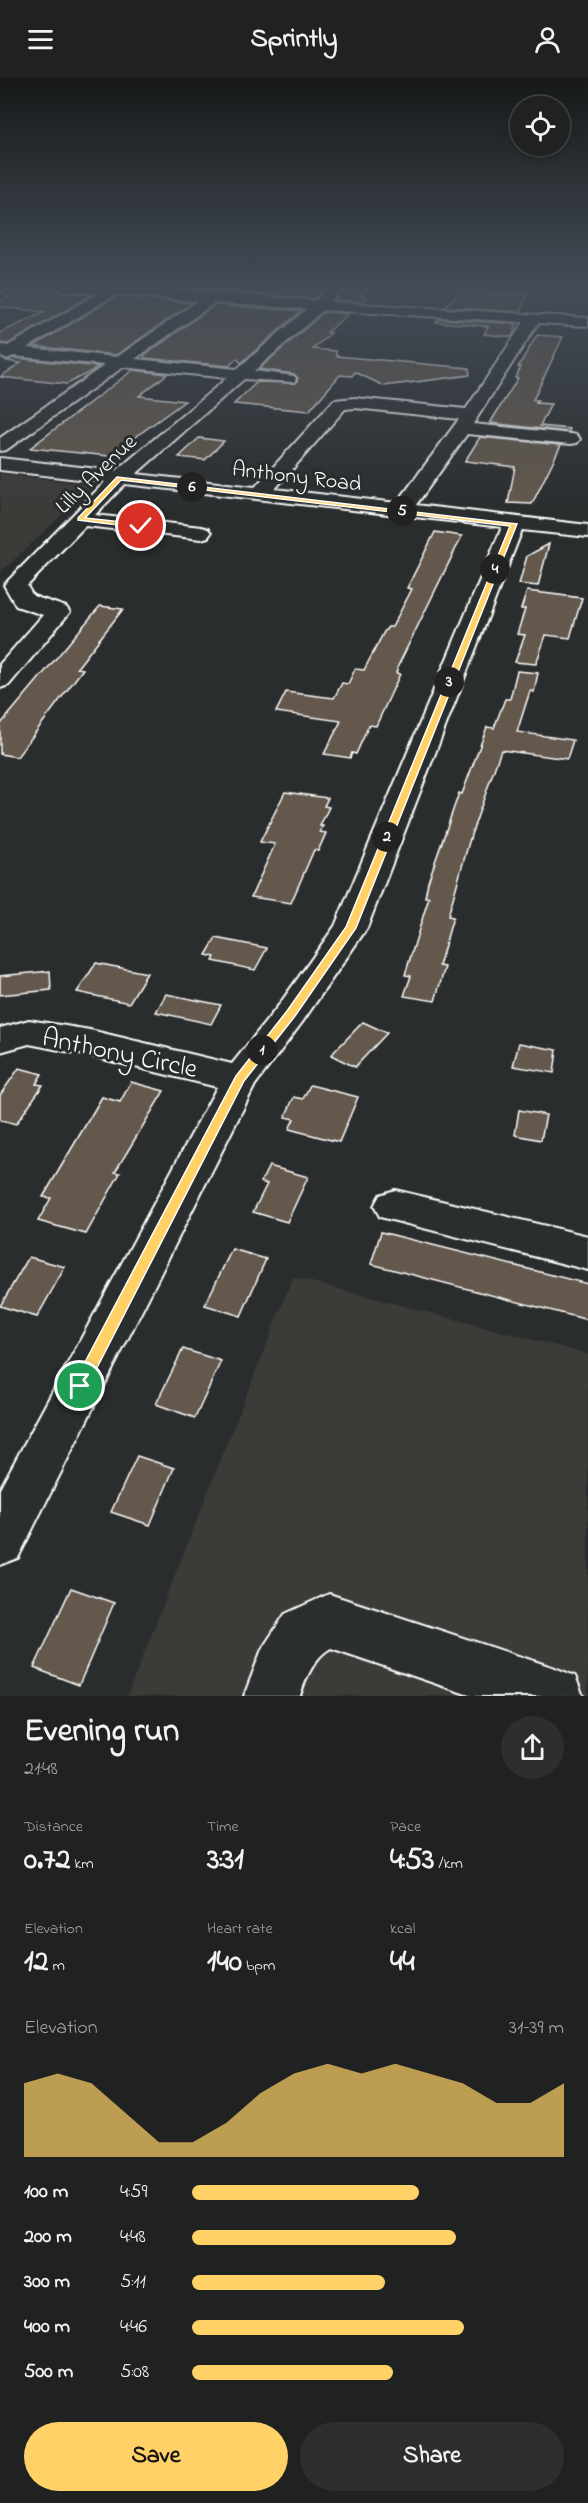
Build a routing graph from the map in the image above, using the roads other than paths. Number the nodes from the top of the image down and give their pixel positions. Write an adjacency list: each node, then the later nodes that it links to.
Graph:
1 (104, 361): 4 (street)
2 (258, 361): 5 (street, Lilly Avenue)
3 (506, 361): 7 (street)
4 (124, 362): 5 (street); 9 (street)
5 (242, 374): 6 (street); 11 (street, Lilly Avenue)
6 (288, 379)
7 (466, 421): 8 (street); 12 (street); 13 (street)
8 (571, 439)
9 (0, 446)
10 (4, 472): 11 (street, Anthony Road)
11 (120, 478): 12 (street, Anthony Road); 14 (street, Lilly Avenue)
12 (259, 495): 13 (street, Anthony Road)
13 (402, 511): 15 (street, Anthony Road)
14 (81, 519): 17 (street); 18 (street, Lilly Avenue)
15 (514, 524): 16 (street, Anthony Road); 20 (street)
16 (588, 531)
17 (201, 534)
18 (0, 680)
19 (0, 1040): 20 (street, Anthony Circle)
20 (240, 1079): 23 (street)
21 (395, 1206): 22 (street)
22 (588, 1252)
23 (0, 1540)
24 (272, 1696): 25 (street)
25 (555, 1696)

